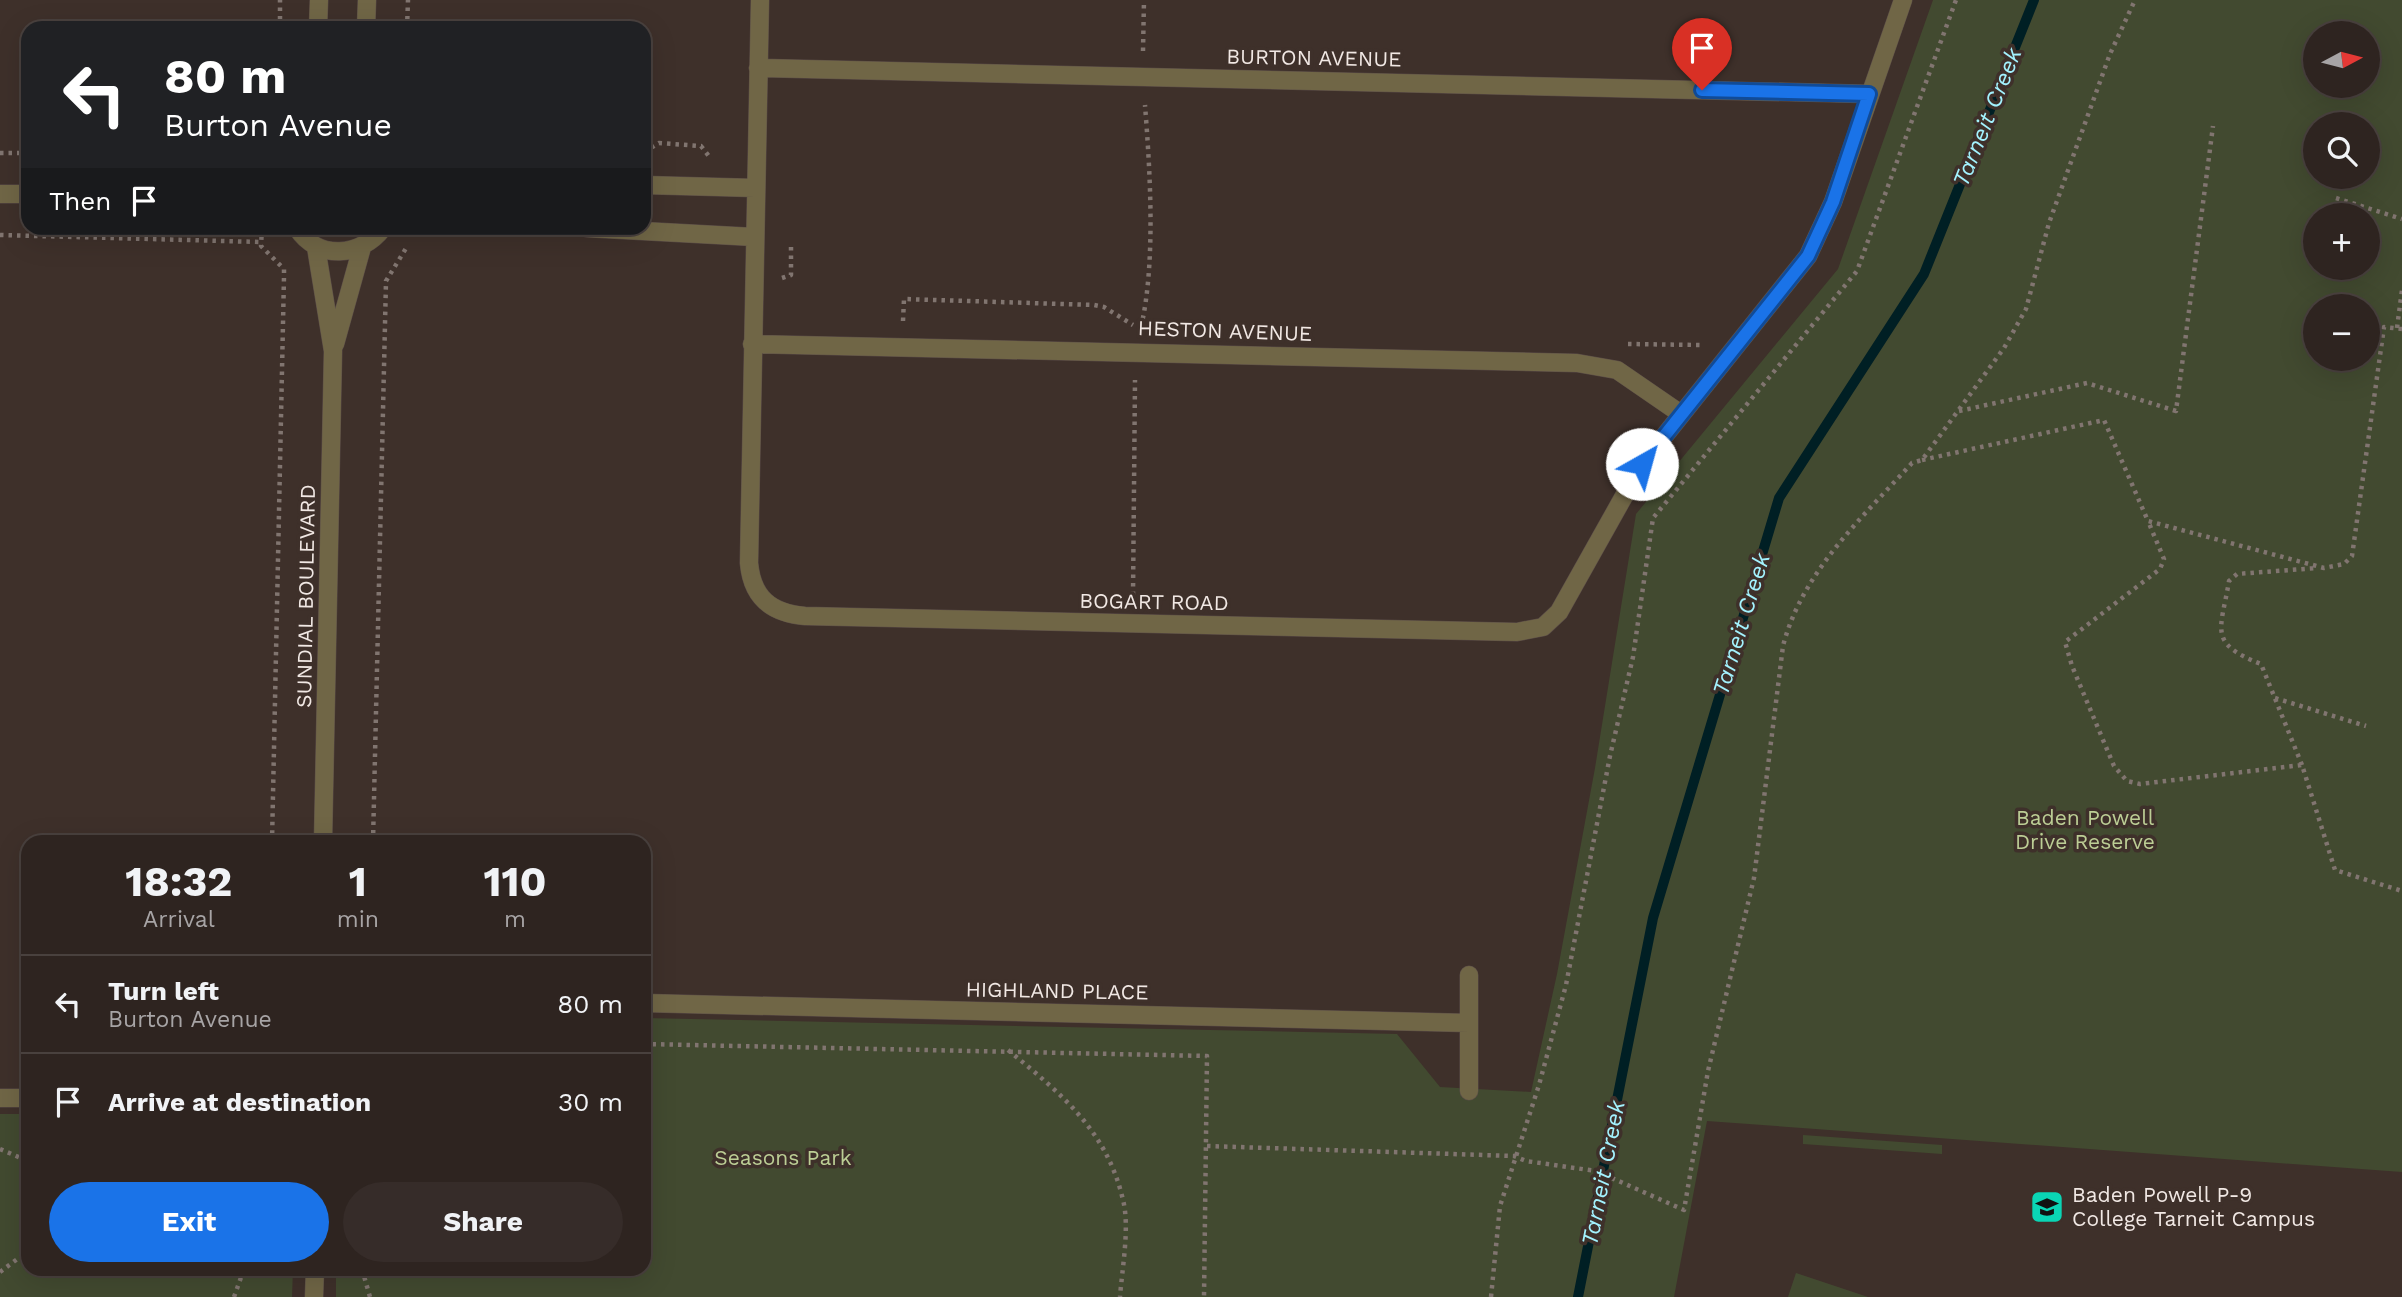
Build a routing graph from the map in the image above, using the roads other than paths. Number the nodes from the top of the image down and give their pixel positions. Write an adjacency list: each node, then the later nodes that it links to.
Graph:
1 (319, 0): 5 (street)
2 (367, 0): 6 (street)
3 (760, 0): 7 (street)
4 (1903, 0): 8 (street)
5 (318, 21)
6 (366, 21)
7 (758, 68): 8 (street, BURTON AVENUE); 10 (street)
8 (1869, 94): 21 (street)
9 (651, 186): 10 (street)
10 (755, 188): 16 (street)
11 (0, 194): 12 (street)
12 (21, 194)
13 (651, 231): 16 (street)
14 (302, 235): 17 (street)
15 (376, 235): 18 (street)
16 (754, 237): 19 (street)
17 (316, 247): 18 (street); 20 (street, SUNDIAL BOULEVARD)
18 (362, 247): 20 (street, SUNDIAL BOULEVARD)
19 (752, 344): 21 (street, HESTON AVENUE); 21 (street, BOGART ROAD)
20 (333, 351): 22 (street, SUNDIAL BOULEVARD)
21 (1681, 414)
22 (323, 835)
23 (1469, 975): 25 (street)
24 (651, 1003): 25 (street, HIGHLAND PLACE)
25 (1469, 1023): 26 (street)
26 (1469, 1091)
27 (0, 1098): 28 (street)
28 (21, 1098)
29 (315, 1276): 30 (street)
30 (314, 1297)

